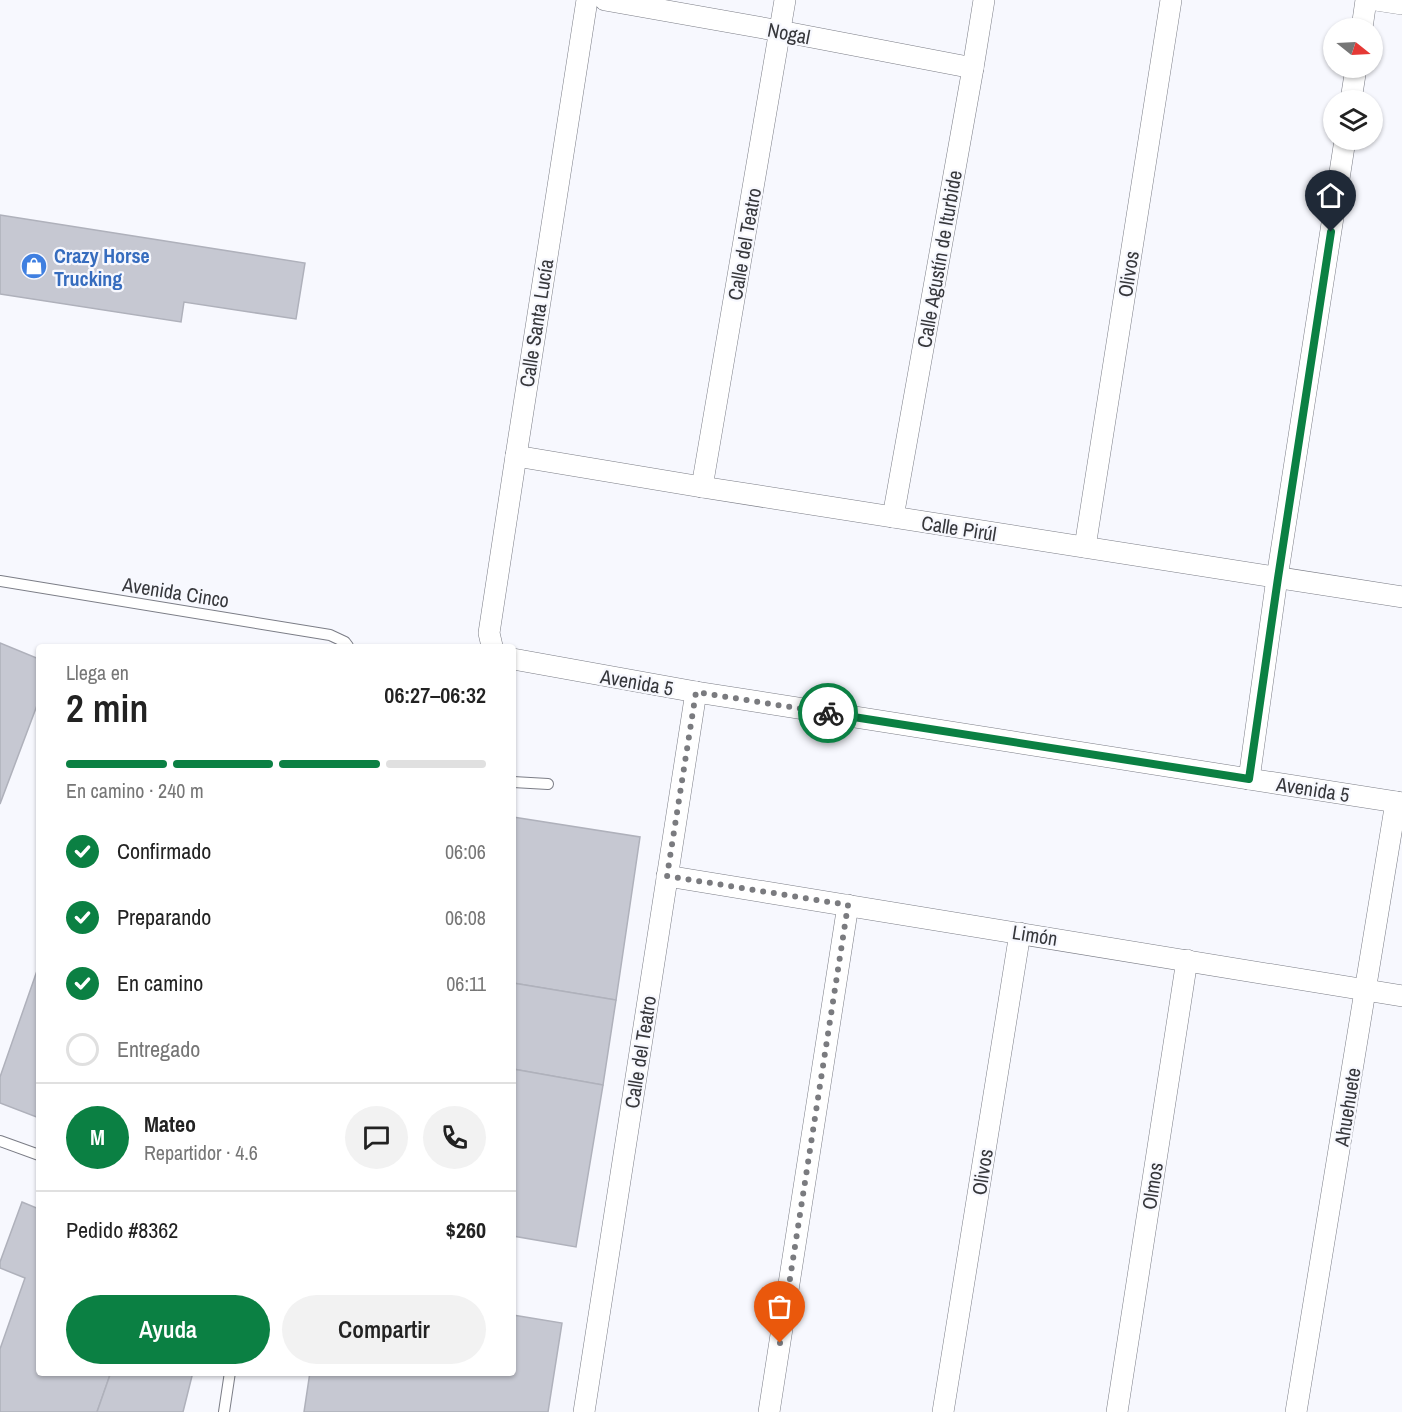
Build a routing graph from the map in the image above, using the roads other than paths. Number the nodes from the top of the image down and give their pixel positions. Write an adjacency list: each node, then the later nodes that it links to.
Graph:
1 (587, 0): 13 (street, Calle Santa Lucía)
2 (605, 0): 10 (street, Nogal)
3 (785, 0): 10 (street, Calle del Teatro)
4 (984, 0): 11 (street, Calle Agustín de Iturbide)
5 (1171, 0): 16 (street, Olivos)
6 (1366, 0): 9 (street)
7 (1376, 0): 8 (street)
8 (1402, 4)
9 (1363, 18)
10 (780, 31): 11 (street, Nogal); 14 (street, Calle del Teatro)
11 (973, 68): 15 (street, Calle Agustín de Iturbide)
12 (1343, 150): 17 (street)
13 (516, 456): 14 (street, Calle Pirúl); 21 (street, Calle Santa Lucía)
14 (702, 487): 15 (street, Calle Pirúl)
15 (893, 518): 16 (street, Calle Pirúl)
16 (1085, 547): 17 (street, Calle Pirúl)
17 (1278, 578): 19 (street, Calle Pirúl); 24 (street)
18 (0, 581): 20 (lane, Avenida Cinco)
19 (1402, 597)
20 (346, 644)
21 (492, 644)
22 (516, 660): 23 (street, Avenida 5)
23 (696, 692): 24 (street, Avenida 5); 28 (street, Calle del Teatro)
24 (1249, 779): 27 (street, Avenida 5)
25 (516, 782): 26 (lane)
26 (548, 784)
27 (1399, 803): 32 (street, Ahuehuete)
28 (667, 876): 29 (street, Limón); 38 (street, Calle del Teatro)
29 (848, 905): 30 (street, Limón); 39 (street)
30 (1020, 933): 31 (street, Limón); 40 (street, Olivos)
31 (1187, 960): 32 (street, Limón); 41 (street, Olmos)
32 (1366, 989): 33 (street, Limón); 42 (street, Ahuehuete)
33 (1402, 996)
34 (0, 1141): 35 (lane)
35 (36, 1154)
36 (229, 1376): 37 (lane)
37 (224, 1412)
38 (584, 1412)
39 (769, 1412)
40 (943, 1412)
41 (1117, 1412)
42 (1296, 1412)

